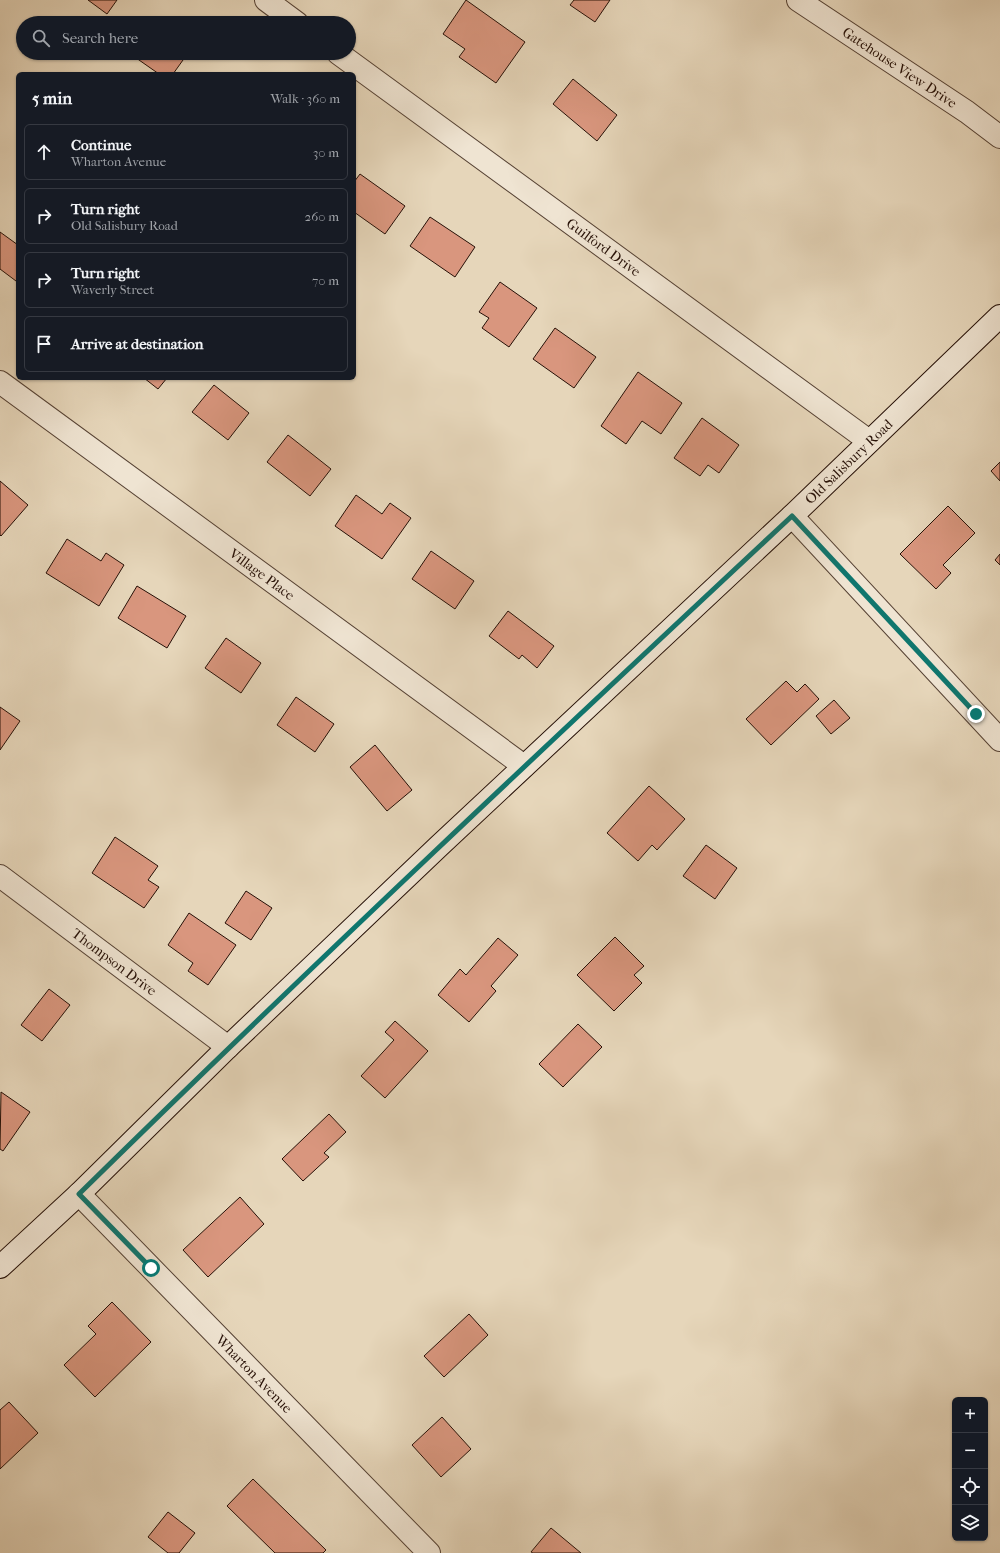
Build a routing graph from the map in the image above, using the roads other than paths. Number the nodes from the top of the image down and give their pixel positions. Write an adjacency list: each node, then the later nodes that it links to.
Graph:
1 (266, 0): 3 (street)
2 (798, 0): 5 (street, Gatehouse View Drive)
3 (288, 16)
4 (348, 60): 8 (street, Guilford Drive)
5 (1000, 137)
6 (1000, 316): 8 (street, Old Salisbury Road)
7 (0, 382): 11 (street, Village Place)
8 (869, 441): 9 (street, Old Salisbury Road)
9 (792, 516): 10 (street); 11 (street, Old Salisbury Road)
10 (1000, 740)
11 (524, 766): 13 (street, Old Salisbury Road)
12 (0, 876): 13 (street, Thompson Drive)
13 (228, 1047): 14 (street, Old Salisbury Road)
14 (79, 1194): 15 (street, Old Salisbury Road); 16 (street, Wharton Avenue)
15 (0, 1267)
16 (429, 1553)

